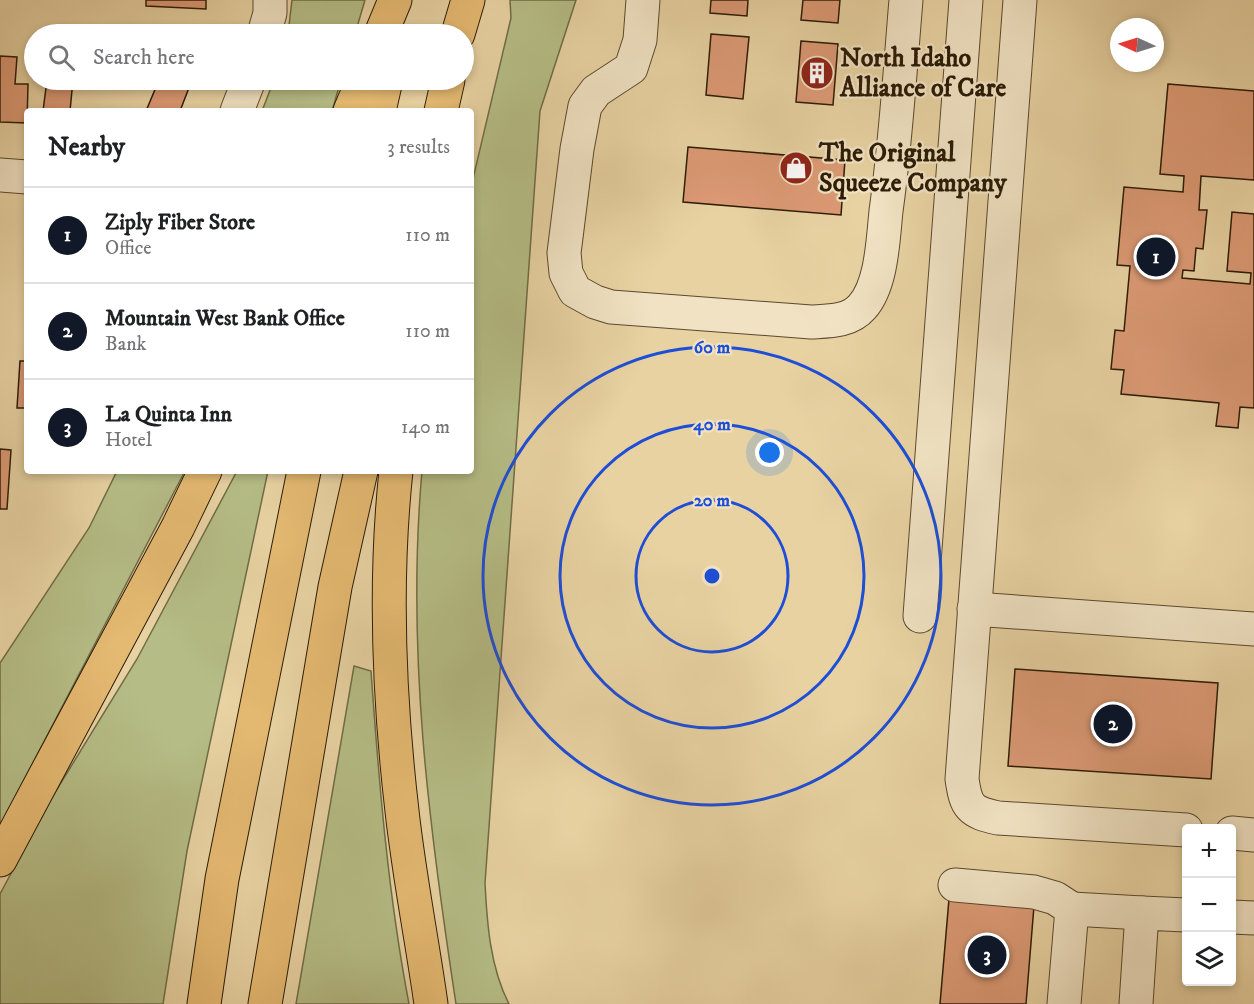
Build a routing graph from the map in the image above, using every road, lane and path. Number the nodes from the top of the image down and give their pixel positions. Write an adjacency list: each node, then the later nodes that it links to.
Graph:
1 (270, 0): 9 (street)
2 (395, 0): 10 (highway)
3 (404, 0): 11 (highway)
4 (468, 0): 12 (highway)
5 (643, 0): 6 (street)
6 (906, 0)
7 (966, 0): 30 (street)
8 (1020, 0): 29 (street)
9 (267, 24)
10 (385, 24)
11 (398, 24)
12 (461, 24)
13 (245, 90): 18 (street)
14 (359, 90): 19 (highway)
15 (384, 90): 20 (highway)
16 (447, 90): 21 (highway)
17 (449, 90): 22 (highway)
18 (238, 108)
19 (351, 108)
20 (380, 108)
21 (442, 108)
22 (447, 108)
23 (0, 175): 24 (street)
24 (24, 177)
25 (204, 474): 35 (highway)
26 (303, 474): 42 (highway)
27 (360, 474): 43 (highway)
28 (396, 474): 44 (highway)
29 (974, 609): 31 (street); 32 (street)
30 (920, 616)
31 (1254, 629)
32 (1182, 830)
33 (1236, 833): 34 (street)
34 (1254, 835)
35 (0, 860)
36 (955, 885): 37 (street)
37 (1072, 909): 38 (street); 45 (street)
38 (1142, 913): 39 (street); 46 (street)
39 (1182, 915)
40 (1236, 917): 41 (street)
41 (1254, 918)
42 (204, 1004)
43 (265, 1004)
44 (431, 1004)
45 (1064, 1004)
46 (1136, 1004)

